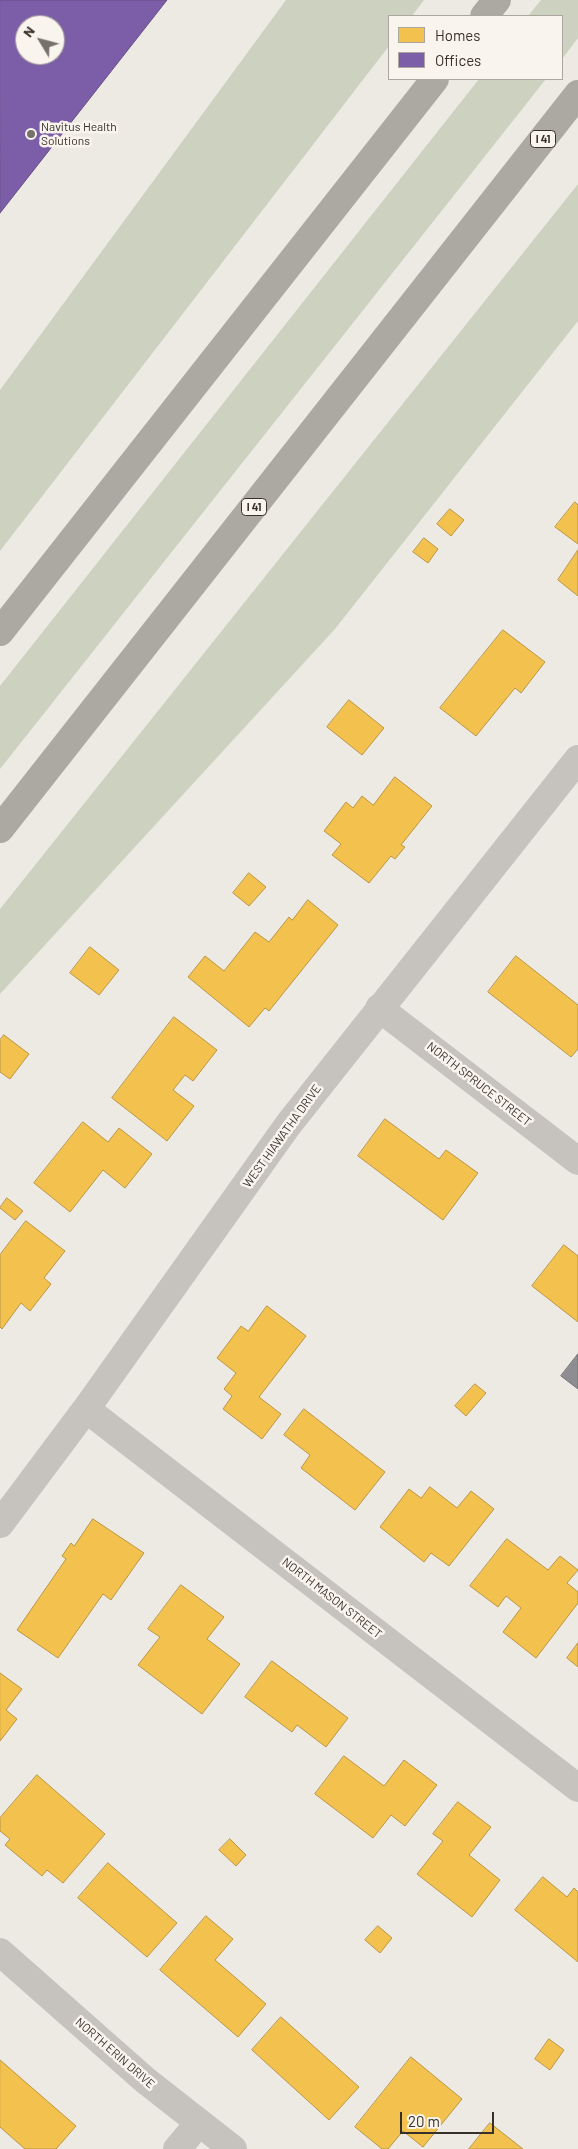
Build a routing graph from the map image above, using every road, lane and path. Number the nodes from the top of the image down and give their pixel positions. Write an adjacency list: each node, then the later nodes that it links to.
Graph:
1 (497, 0): 2 (highway)
2 (485, 15)
3 (434, 80): 7 (highway)
4 (578, 94): 6 (highway, I 41)
5 (578, 104): 6 (highway)
6 (508, 184): 9 (highway, I 41)
7 (0, 632)
8 (578, 759): 10 (street, WEST HIAWATHA DRIVE)
9 (0, 829)
10 (380, 1008): 11 (street, NORTH SPRUCE STREET); 12 (street, WEST HIAWATHA DRIVE)
11 (578, 1161)
12 (86, 1409): 13 (street, WEST HIAWATHA DRIVE); 14 (street, NORTH MASON STREET)
13 (0, 1524)
14 (578, 1788)
15 (0, 1952): 16 (street, NORTH ERIN DRIVE)
16 (199, 2123): 17 (street); 18 (street, NORTH ERIN DRIVE)
17 (177, 2149)
18 (233, 2149)

